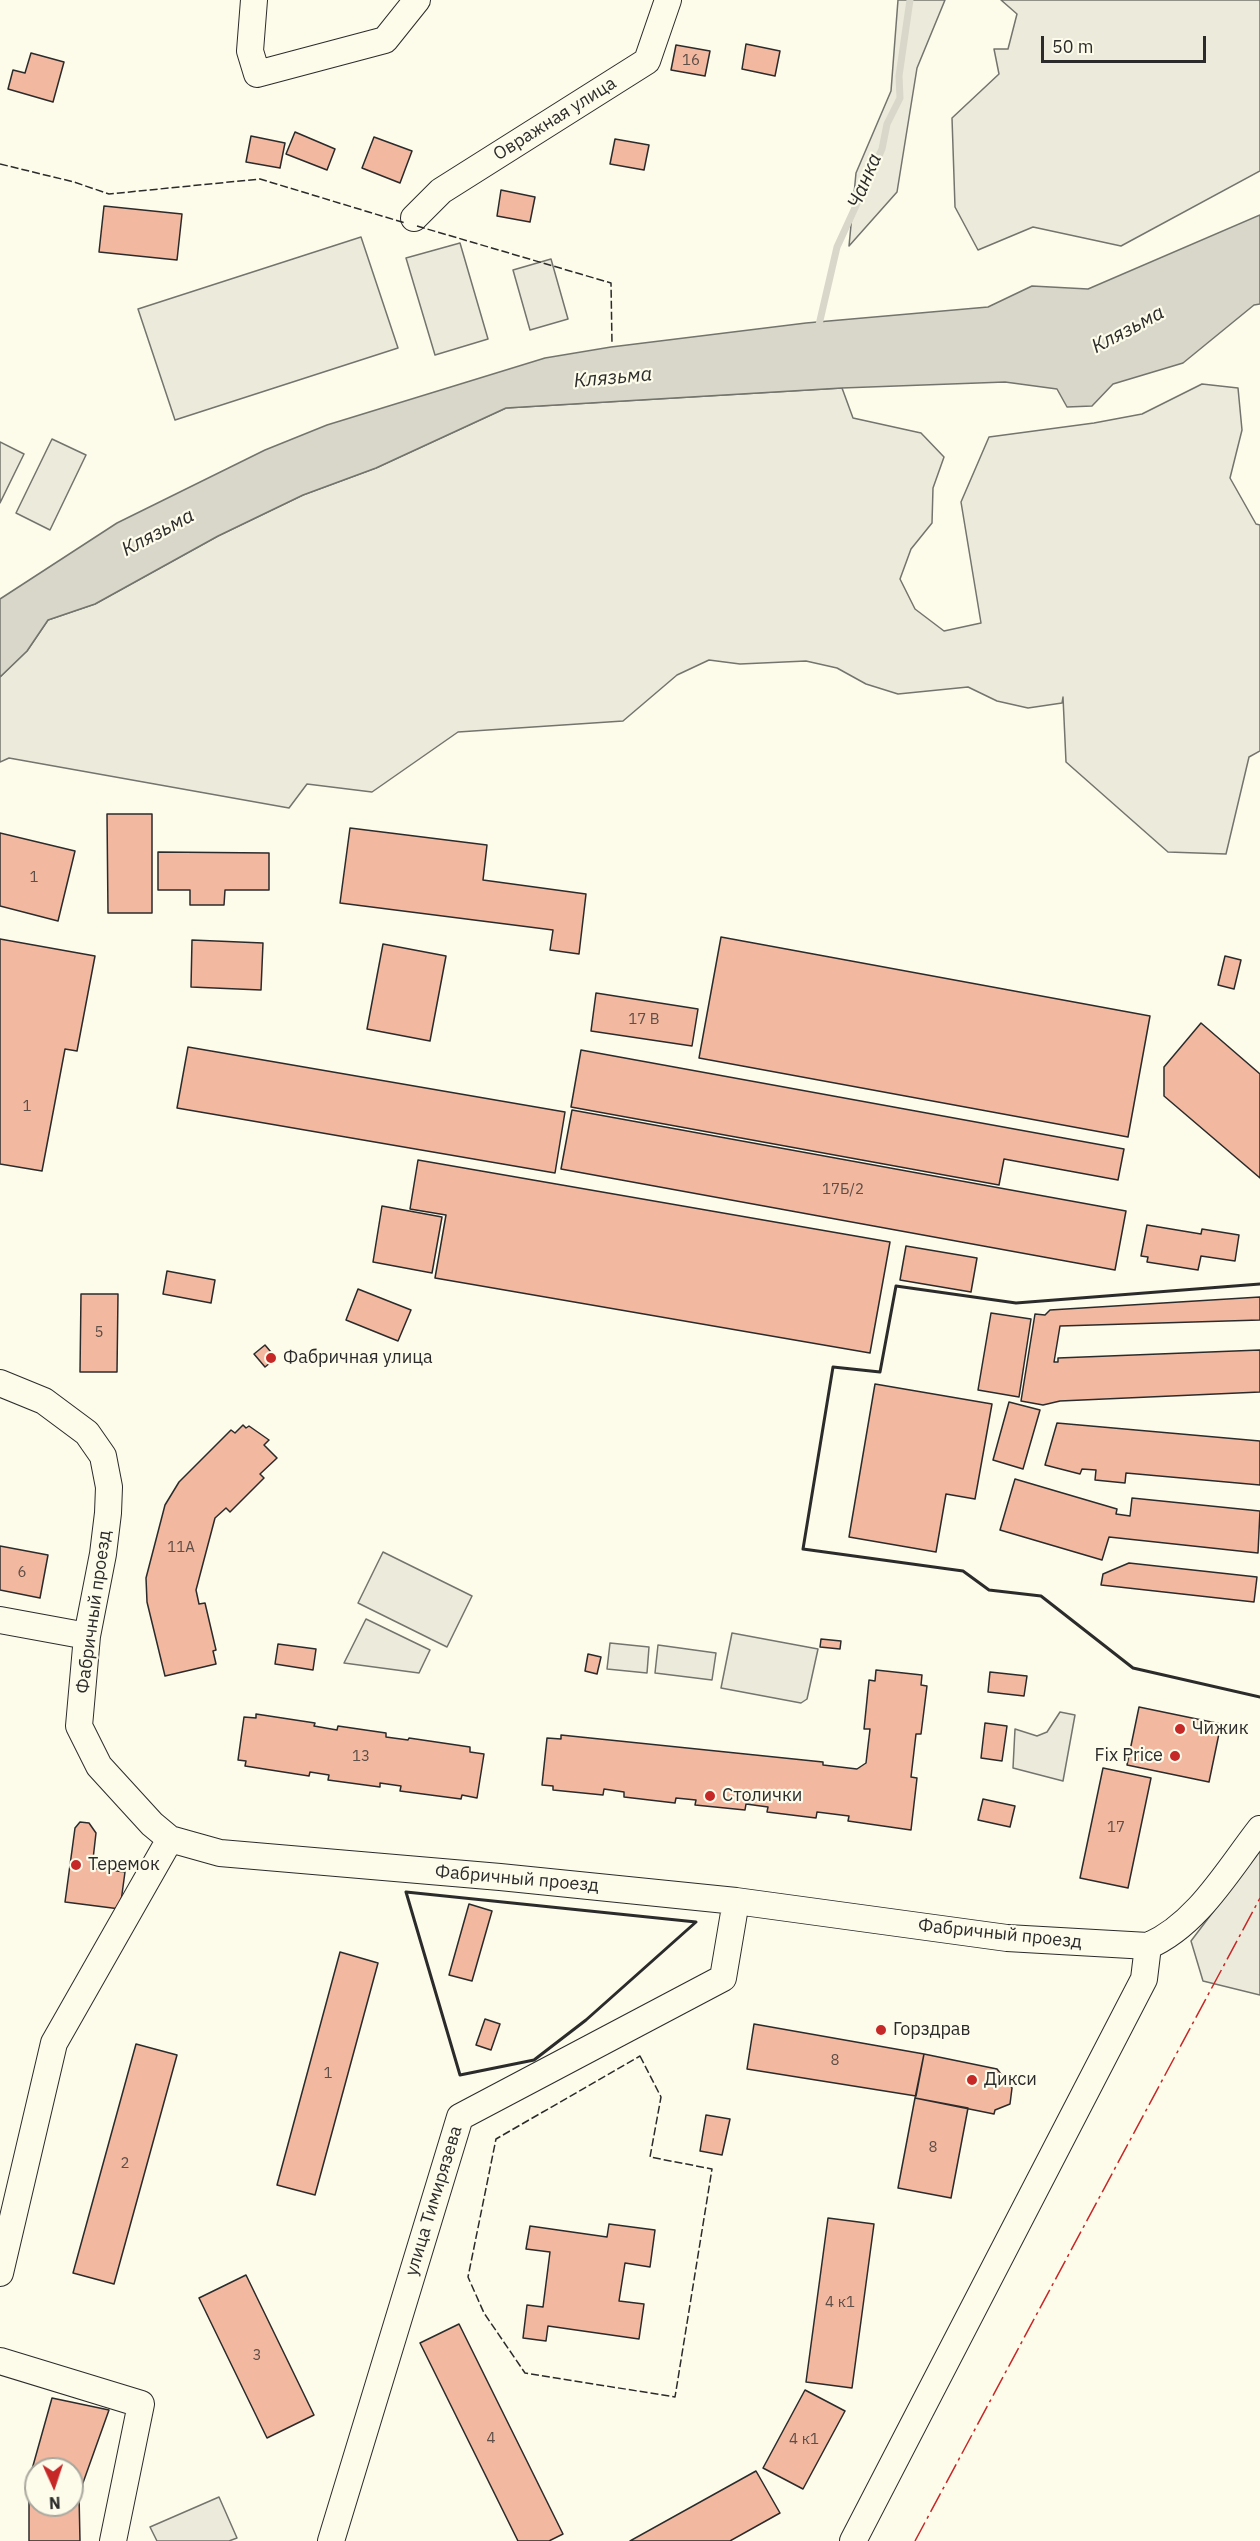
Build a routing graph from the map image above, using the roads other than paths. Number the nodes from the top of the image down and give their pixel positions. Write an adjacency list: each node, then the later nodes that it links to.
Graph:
1 (254, 0): 2 (street)
2 (417, 0)
3 (668, 0): 4 (street, Овражная улица)
4 (414, 218)
5 (0, 1383): 7 (street, Фабричный проезд)
6 (0, 1620): 7 (street)
7 (87, 1636): 9 (street, Фабричный проезд)
8 (1260, 1829): 11 (street)
9 (170, 1839): 10 (street, Фабричный проезд); 12 (street)
10 (736, 1901): 11 (street, Фабричный проезд); 15 (street, улица Тимирязева)
11 (1148, 1946): 16 (street)
12 (0, 2273)
13 (0, 2361): 14 (street)
14 (113, 2541)
15 (331, 2541)
16 (853, 2541)

